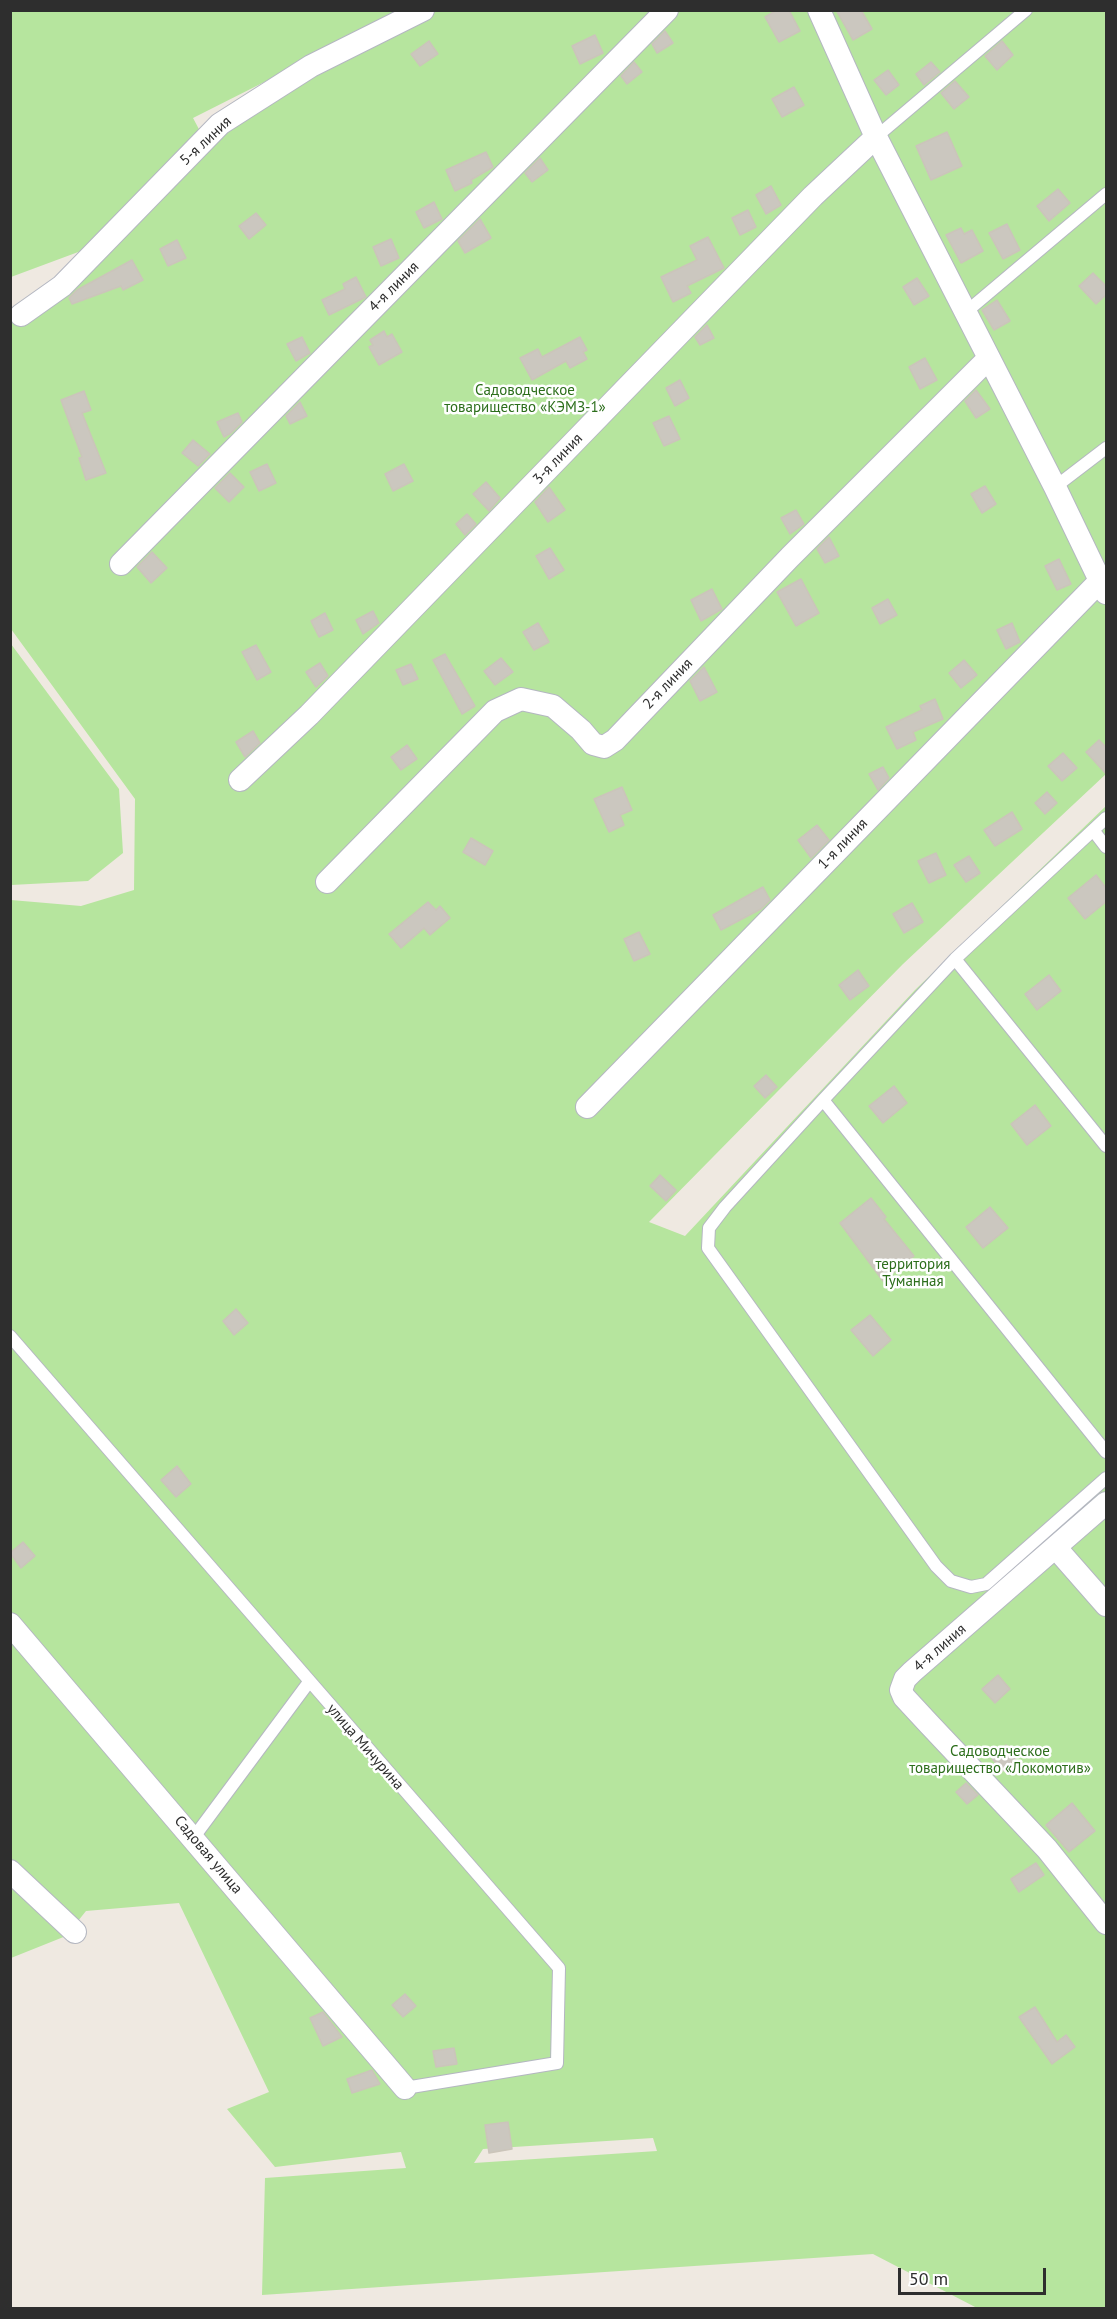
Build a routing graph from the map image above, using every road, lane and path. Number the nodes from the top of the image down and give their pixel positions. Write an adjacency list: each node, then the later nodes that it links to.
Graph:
1 (423, 10): 8 (street, 5-я линия)
2 (667, 10): 12 (street, 4-я линия)
3 (819, 10): 5 (street)
4 (1026, 10): 5 (lane)
5 (876, 137): 7 (street); 14 (street, 3-я линия)
6 (1107, 194): 7 (lane)
7 (966, 312): 9 (street)
8 (21, 315)
9 (989, 358): 11 (street); 18 (street, 2-я линия)
10 (1107, 448): 11 (lane)
11 (1055, 487): 13 (street)
12 (121, 564)
13 (1103, 588): 21 (street, 1-я линия)
14 (240, 780)
15 (1107, 818): 16 (lane)
16 (1093, 830): 17 (lane); 19 (lane)
17 (1107, 847)
18 (327, 882)
19 (955, 959): 20 (lane); 22 (lane)
20 (823, 1100): 24 (lane); 27 (lane)
21 (586, 1107)
22 (1107, 1146)
23 (10, 1336): 30 (lane, улица Мичурина)
24 (1107, 1452)
25 (1107, 1478): 27 (lane)
26 (1107, 1503): 27 (street)
27 (1050, 1540): 28 (street); 33 (street, 4-я линия)
28 (1107, 1605)
29 (10, 1624): 31 (street, Садовая улица)
30 (309, 1682): 31 (lane); 35 (lane, улица Мичурина)
31 (194, 1837): 35 (street, Садовая улица)
32 (10, 1871): 34 (street)
33 (1107, 1923)
34 (75, 1932)
35 (405, 2088)

